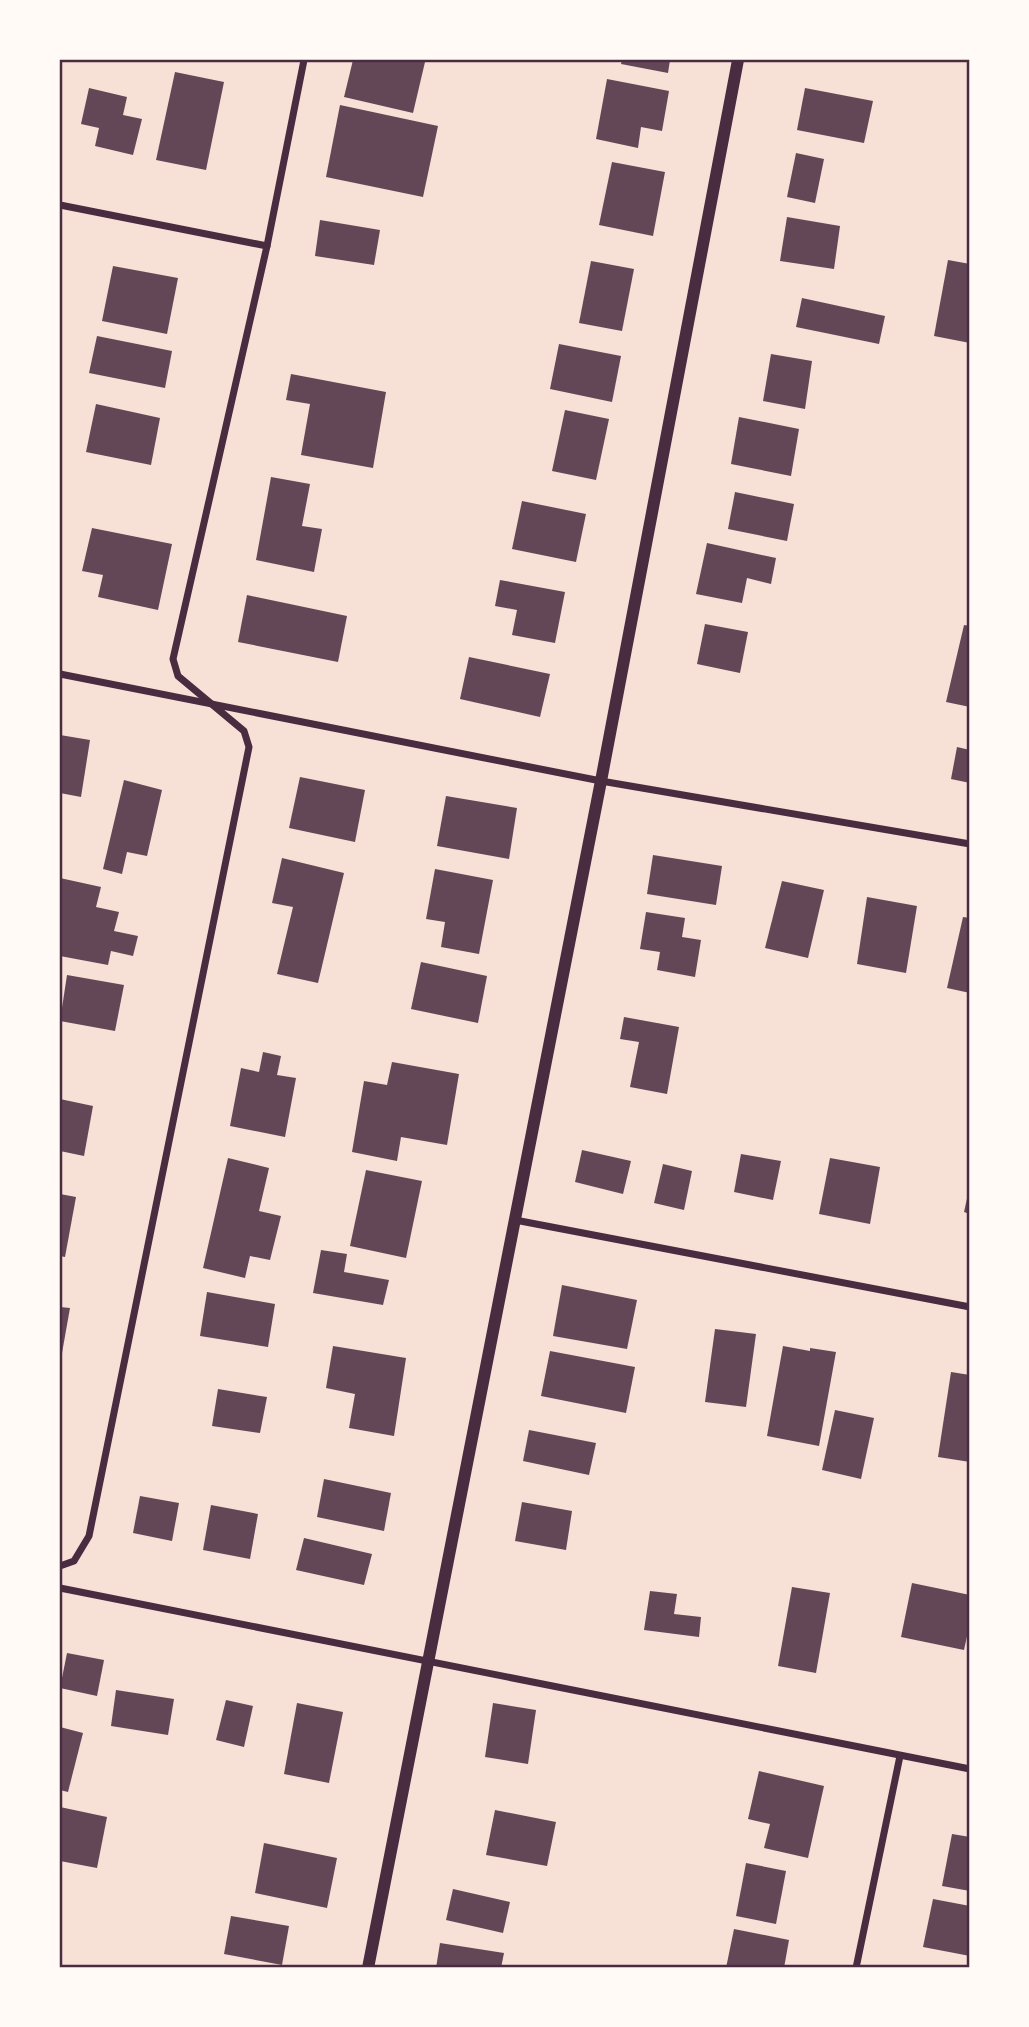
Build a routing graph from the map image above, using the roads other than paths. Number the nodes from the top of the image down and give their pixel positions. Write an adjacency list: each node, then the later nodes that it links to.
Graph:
1 (304, 60): 4 (street)
2 (738, 60): 7 (street)
3 (60, 205): 4 (street)
4 (267, 246): 6 (street)
5 (60, 674): 6 (street)
6 (208, 703): 7 (street); 11 (street)
7 (601, 781): 8 (street); 9 (street)
8 (970, 844)
9 (515, 1220): 10 (street); 13 (street)
10 (970, 1307)
11 (60, 1566)
12 (60, 1588): 13 (street)
13 (428, 1660): 14 (street); 16 (street)
14 (900, 1756): 15 (street); 17 (street)
15 (970, 1769)
16 (368, 1968)
17 (856, 1968)

